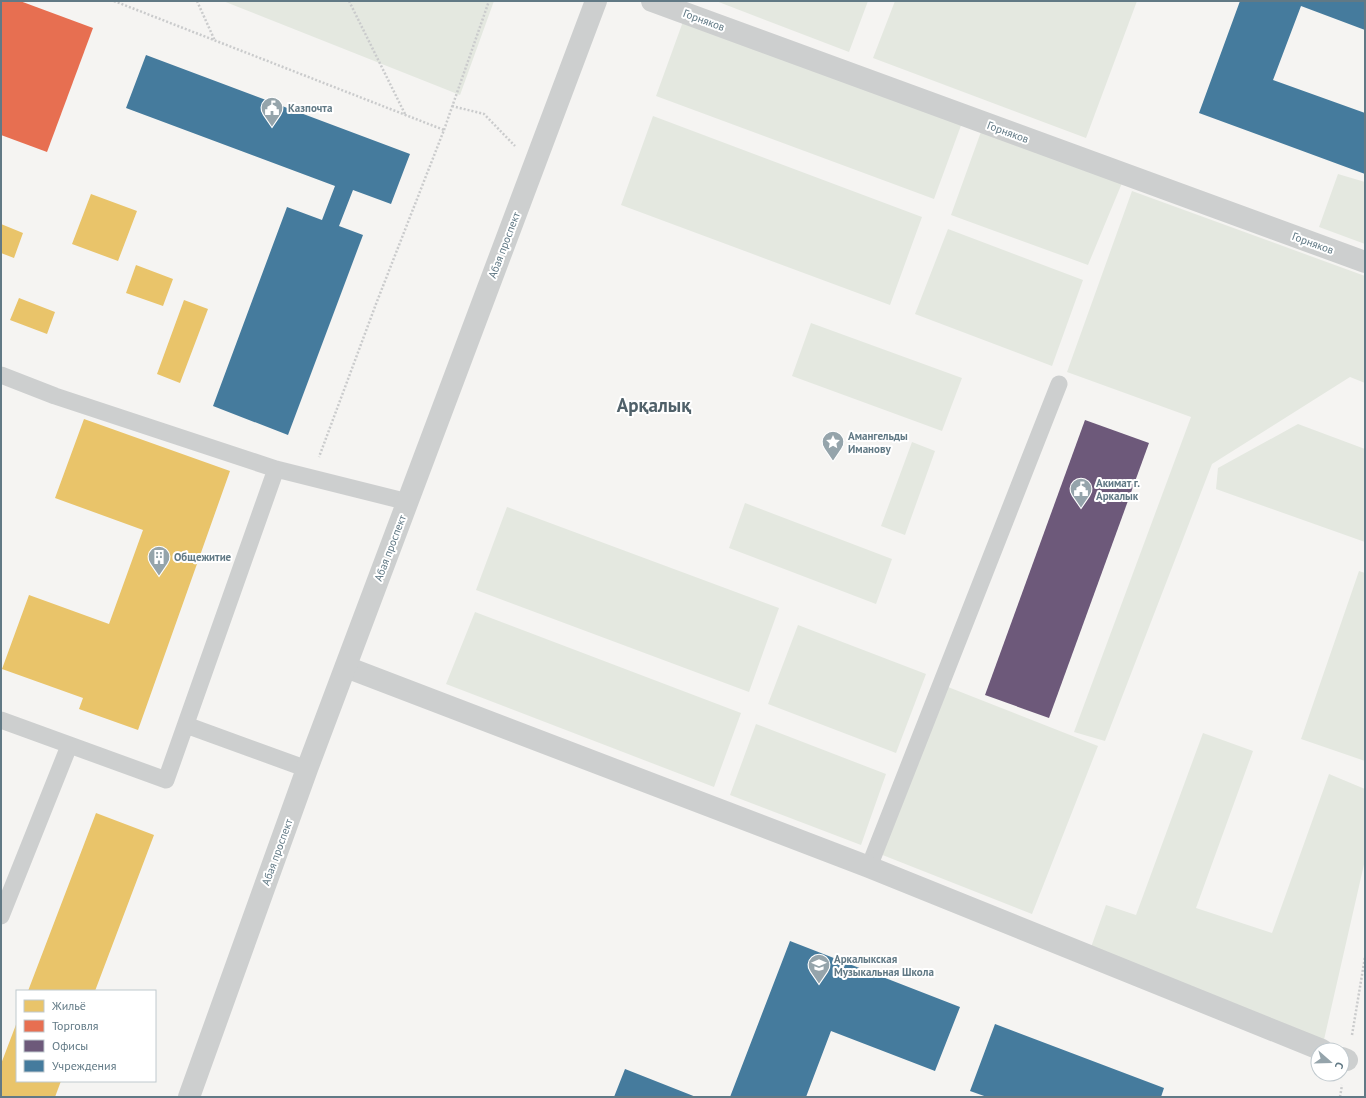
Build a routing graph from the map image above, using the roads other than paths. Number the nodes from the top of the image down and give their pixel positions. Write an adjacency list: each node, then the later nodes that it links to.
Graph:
1 (596, 1): 7 (street, Абая проспект)
2 (652, 1): 3 (street, Горняков)
3 (1365, 262)
4 (1, 375): 6 (lane)
5 (1059, 384): 13 (lane)
6 (276, 469): 7 (lane); 10 (lane)
7 (408, 502): 8 (street, Абая проспект)
8 (346, 667): 12 (street, Абая проспект); 13 (street)
9 (1, 720): 11 (lane)
10 (186, 725): 11 (lane); 12 (lane)
11 (69, 746): 14 (lane)
12 (307, 769): 16 (street, Абая проспект)
13 (869, 867): 15 (street)
14 (1, 916)
15 (1310, 1045)
16 (189, 1097)

